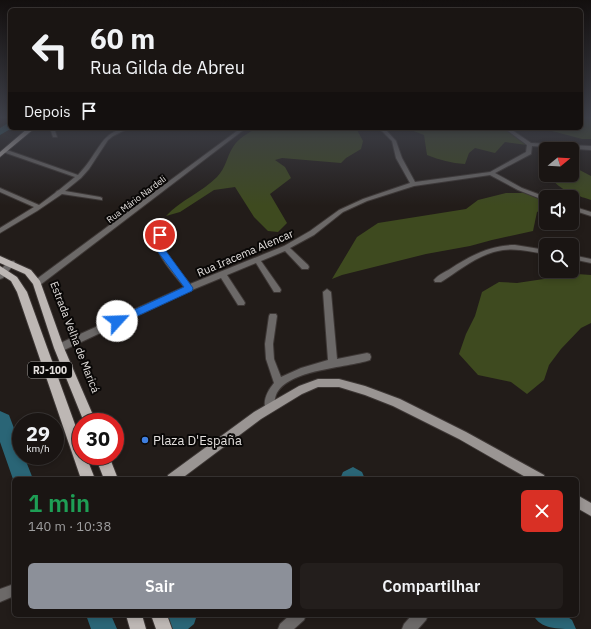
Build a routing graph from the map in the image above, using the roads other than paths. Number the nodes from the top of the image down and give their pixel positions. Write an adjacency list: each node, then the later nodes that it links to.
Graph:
1 (100, 147): 7 (street)
2 (218, 147): 28 (street, Rua Mário Nardeli)
3 (396, 147): 8 (street)
4 (528, 147): 6 (street, Rua Iracema Alencar)
5 (2, 153): 7 (street)
6 (491, 174): 8 (street, Rua Iracema Alencar); 11 (street)
7 (79, 177): 10 (street)
8 (413, 184): 18 (street, Rua Iracema Alencar)
9 (0, 190): 13 (street)
10 (59, 192): 12 (street); 13 (street)
11 (539, 196)
12 (100, 199)
13 (39, 207): 17 (street)
14 (579, 210): 15 (street)
15 (591, 214)
16 (167, 226): 29 (street)
17 (0, 231)
18 (286, 248): 22 (street, Rua Iracema Alencar); 24 (street)
19 (539, 251): 27 (street)
20 (579, 258): 23 (street)
21 (0, 259): 25 (main road, Estrada Velha de Maricá / RJ-100)
22 (257, 260): 26 (street, Rua Iracema Alencar); 30 (street)
23 (591, 261)
24 (305, 267)
25 (4, 270): 28 (main road, Estrada Velha de Maricá / RJ-100); 41 (main road, Estrada Velha de Maricá / RJ-100)
26 (223, 274): 29 (street, Rua Iracema Alencar); 32 (street)
27 (438, 280)
28 (37, 283): 34 (main road, Estrada Velha de Maricá / RJ-100)
29 (189, 288): 34 (street, Rua Iracema Alencar)
30 (277, 290)
31 (327, 292): 36 (street)
32 (241, 303)
33 (273, 316): 37 (street)
34 (59, 348): 39 (main road, Estrada Velha de Maricá / RJ-100)
35 (367, 357): 36 (street)
36 (333, 363): 37 (street)
37 (279, 384): 38 (street)
38 (269, 407): 43 (street); 44 (street)
39 (86, 413)
40 (106, 465): 42 (main road)
41 (87, 477)
42 (110, 477)
43 (175, 477)
44 (536, 477)
45 (579, 502): 46 (street)
46 (591, 510)
47 (12, 591): 48 (street)
48 (0, 596)
49 (135, 617): 53 (main road)
50 (160, 617): 54 (main road)
51 (297, 617): 55 (street)
52 (419, 617): 56 (street)
53 (138, 629)
54 (164, 629)
55 (285, 629)
56 (409, 629)

